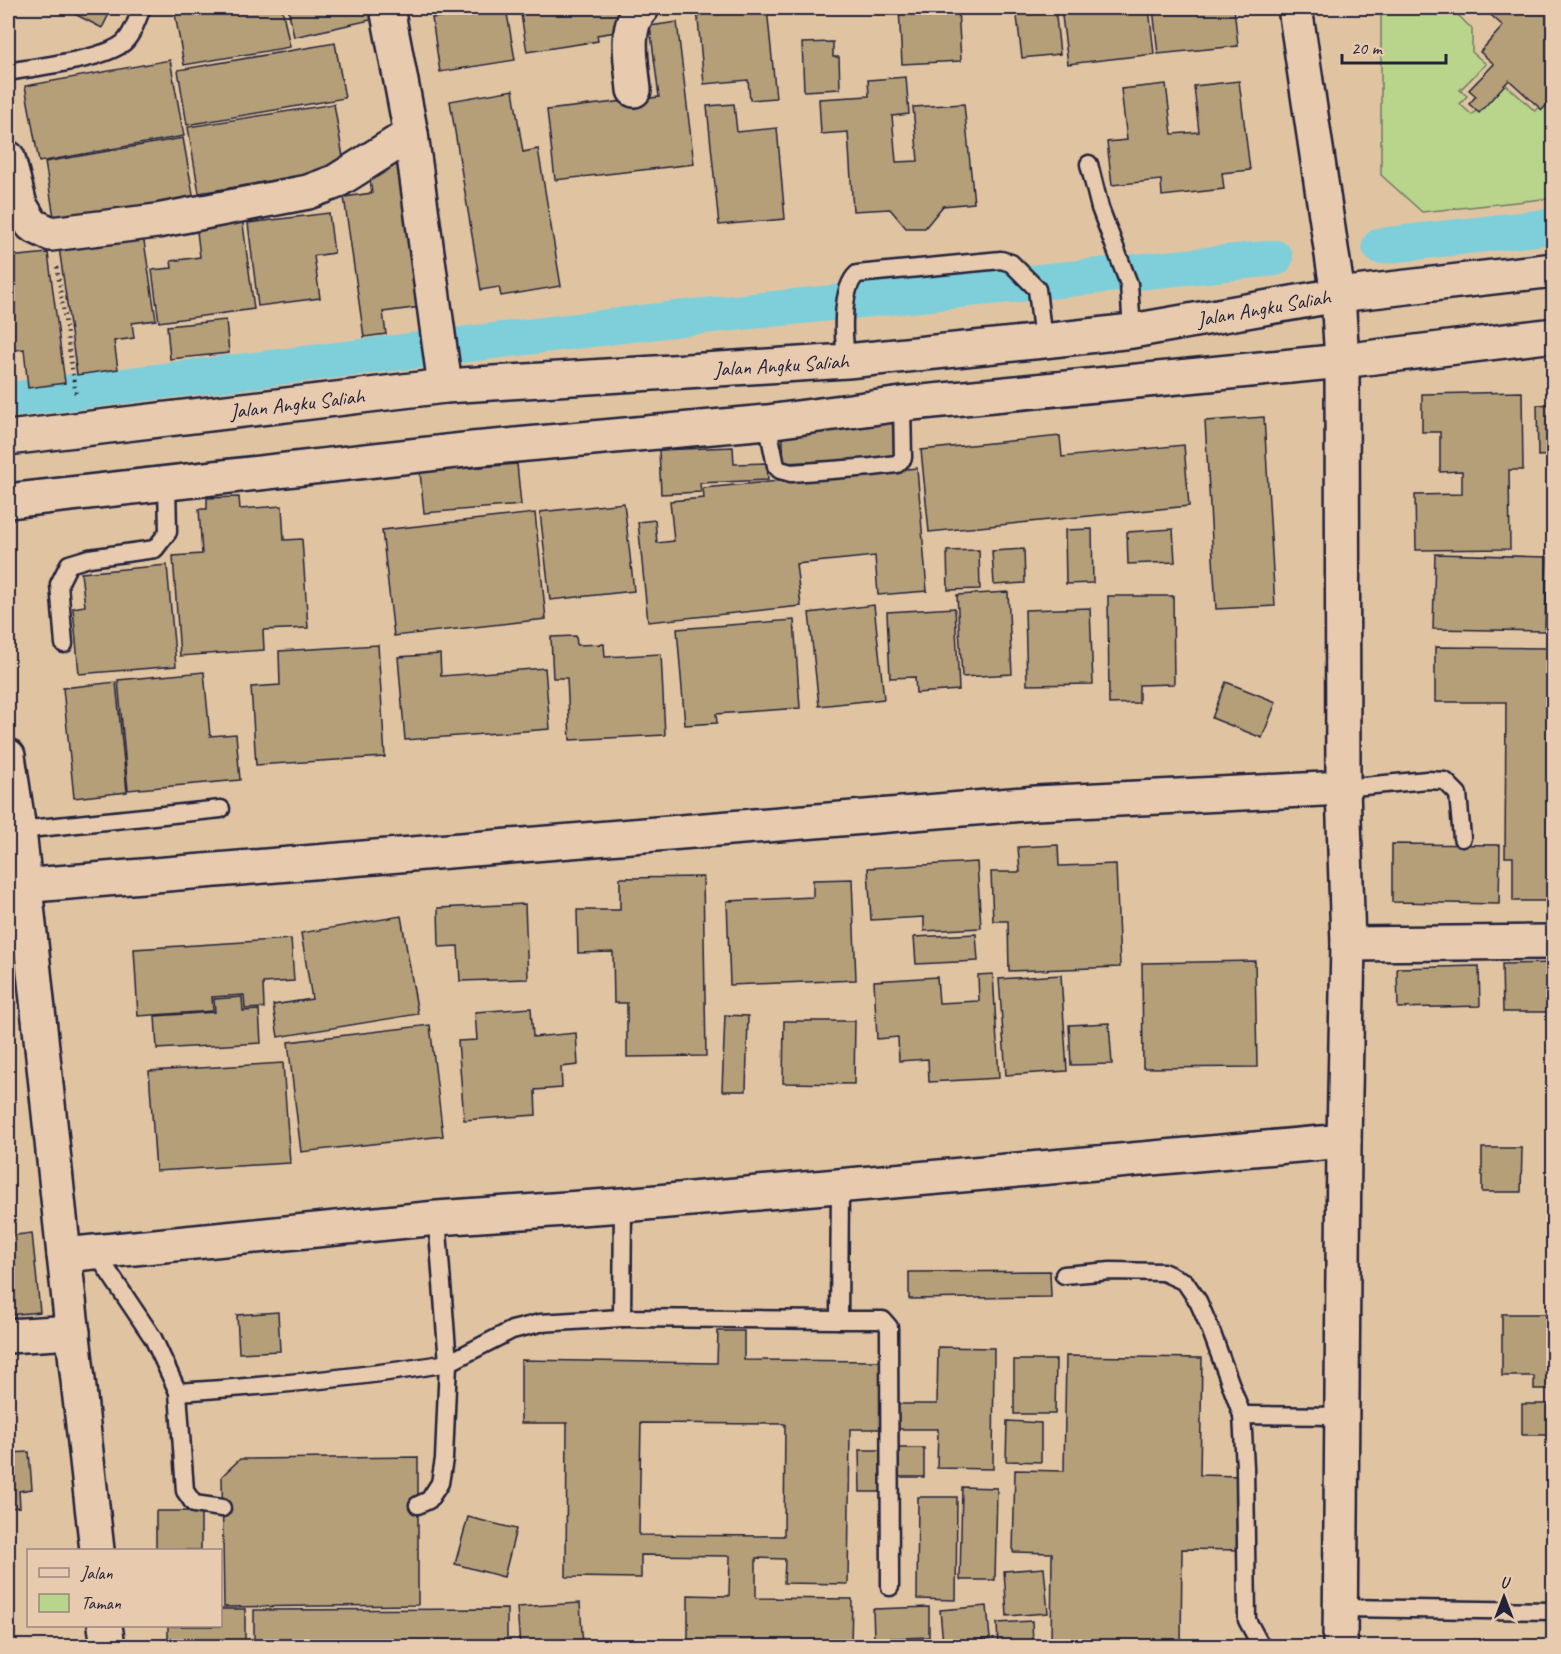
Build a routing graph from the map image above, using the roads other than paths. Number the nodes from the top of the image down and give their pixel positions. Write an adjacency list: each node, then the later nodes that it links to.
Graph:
1 (142, 8): 5 (lane)
2 (387, 8): 7 (street)
3 (642, 8): 6 (street)
4 (1295, 8): 11 (street)
5 (8, 72)
6 (634, 90)
7 (411, 134): 8 (street); 17 (street)
8 (8, 158)
9 (1089, 164): 12 (lane)
10 (1554, 270): 11 (street, Jalan Angku Saliah)
11 (1338, 295): 12 (street, Jalan Angku Saliah); 16 (street)
12 (1131, 323): 13 (street, Jalan Angku Saliah)
13 (1042, 332): 15 (street, Jalan Angku Saliah); 15 (lane)
14 (1554, 335): 16 (street)
15 (846, 355): 17 (street, Jalan Angku Saliah)
16 (1342, 361): 18 (street); 25 (street)
17 (444, 379): 20 (street, Jalan Angku Saliah)
18 (902, 404): 19 (street); 19 (lane)
19 (767, 422): 21 (street)
20 (8, 438)
21 (167, 484): 22 (street); 23 (lane)
22 (8, 501)
23 (64, 644)
24 (8, 756): 27 (street)
25 (1343, 788): 28 (lane); 29 (street); 31 (street)
26 (221, 809): 27 (lane)
27 (19, 830): 29 (street)
28 (1462, 838)
29 (16, 887): 37 (street)
30 (1554, 942): 31 (street)
31 (1348, 944): 32 (street)
32 (1344, 1141): 33 (street); 46 (street)
33 (840, 1186): 34 (street); 40 (lane)
34 (623, 1205): 35 (street); 39 (lane)
35 (437, 1218): 36 (street); 43 (lane)
36 (96, 1253): 37 (street); 44 (lane)
37 (64, 1255): 41 (street)
38 (1064, 1275): 45 (lane)
39 (622, 1318): 40 (lane); 43 (lane)
40 (839, 1320): 50 (lane)
41 (73, 1332): 42 (street); 49 (street)
42 (8, 1336)
43 (448, 1363): 44 (lane); 47 (lane)
44 (178, 1392): 48 (lane)
45 (1242, 1415): 46 (lane); 55 (lane)
46 (1344, 1416): 51 (street)
47 (418, 1505)
48 (222, 1508)
49 (97, 1549)
50 (890, 1587)
51 (1341, 1608): 52 (lane); 56 (street)
52 (1554, 1611)
53 (105, 1627): 54 (street)
54 (108, 1647)
55 (1261, 1647)
56 (1340, 1647)

